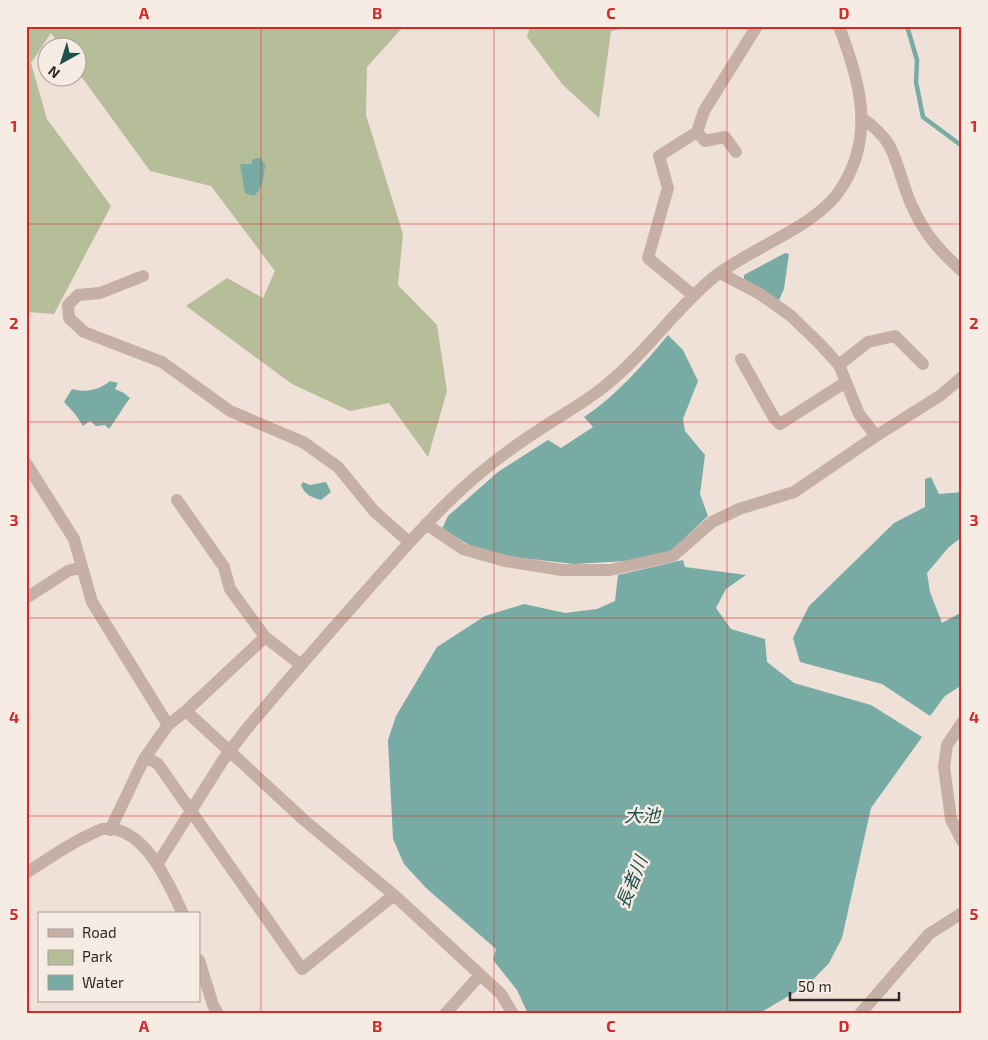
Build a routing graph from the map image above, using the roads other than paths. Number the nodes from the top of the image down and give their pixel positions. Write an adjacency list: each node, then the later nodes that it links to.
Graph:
1 (757, 26): 4 (street)
2 (839, 26): 3 (street)
3 (861, 117): 6 (street); 7 (street)
4 (697, 132): 5 (street); 9 (street)
5 (736, 152)
6 (962, 271)
7 (720, 273): 9 (street); 12 (street)
8 (143, 276): 19 (street)
9 (694, 296): 18 (street)
10 (741, 359): 14 (street)
11 (923, 364): 12 (street)
12 (839, 365): 14 (street)
13 (962, 377): 15 (street)
14 (846, 382): 15 (street)
15 (876, 436): 18 (street)
16 (26, 463): 20 (street)
17 (177, 500): 22 (street)
18 (426, 524): 19 (street)
19 (409, 542): 23 (street)
20 (82, 567): 21 (street); 26 (street)
21 (26, 598)
22 (265, 637): 23 (street); 24 (street)
23 (301, 665): 27 (street)
24 (186, 711): 26 (street); 27 (street)
25 (962, 723): 31 (street)
26 (168, 726): 28 (street)
27 (230, 751): 29 (street); 34 (street)
28 (146, 757): 29 (street); 30 (street)
29 (191, 814): 32 (street); 34 (street)
30 (110, 830): 32 (street); 33 (street)
31 (962, 841)
32 (158, 863): 35 (street)
33 (26, 873)
34 (394, 895): 38 (street)
35 (182, 912)
36 (962, 913): 42 (street)
37 (200, 963): 39 (street)
38 (480, 975): 40 (street); 41 (street)
39 (218, 1014)
40 (445, 1014)
41 (513, 1014)
42 (860, 1014)

